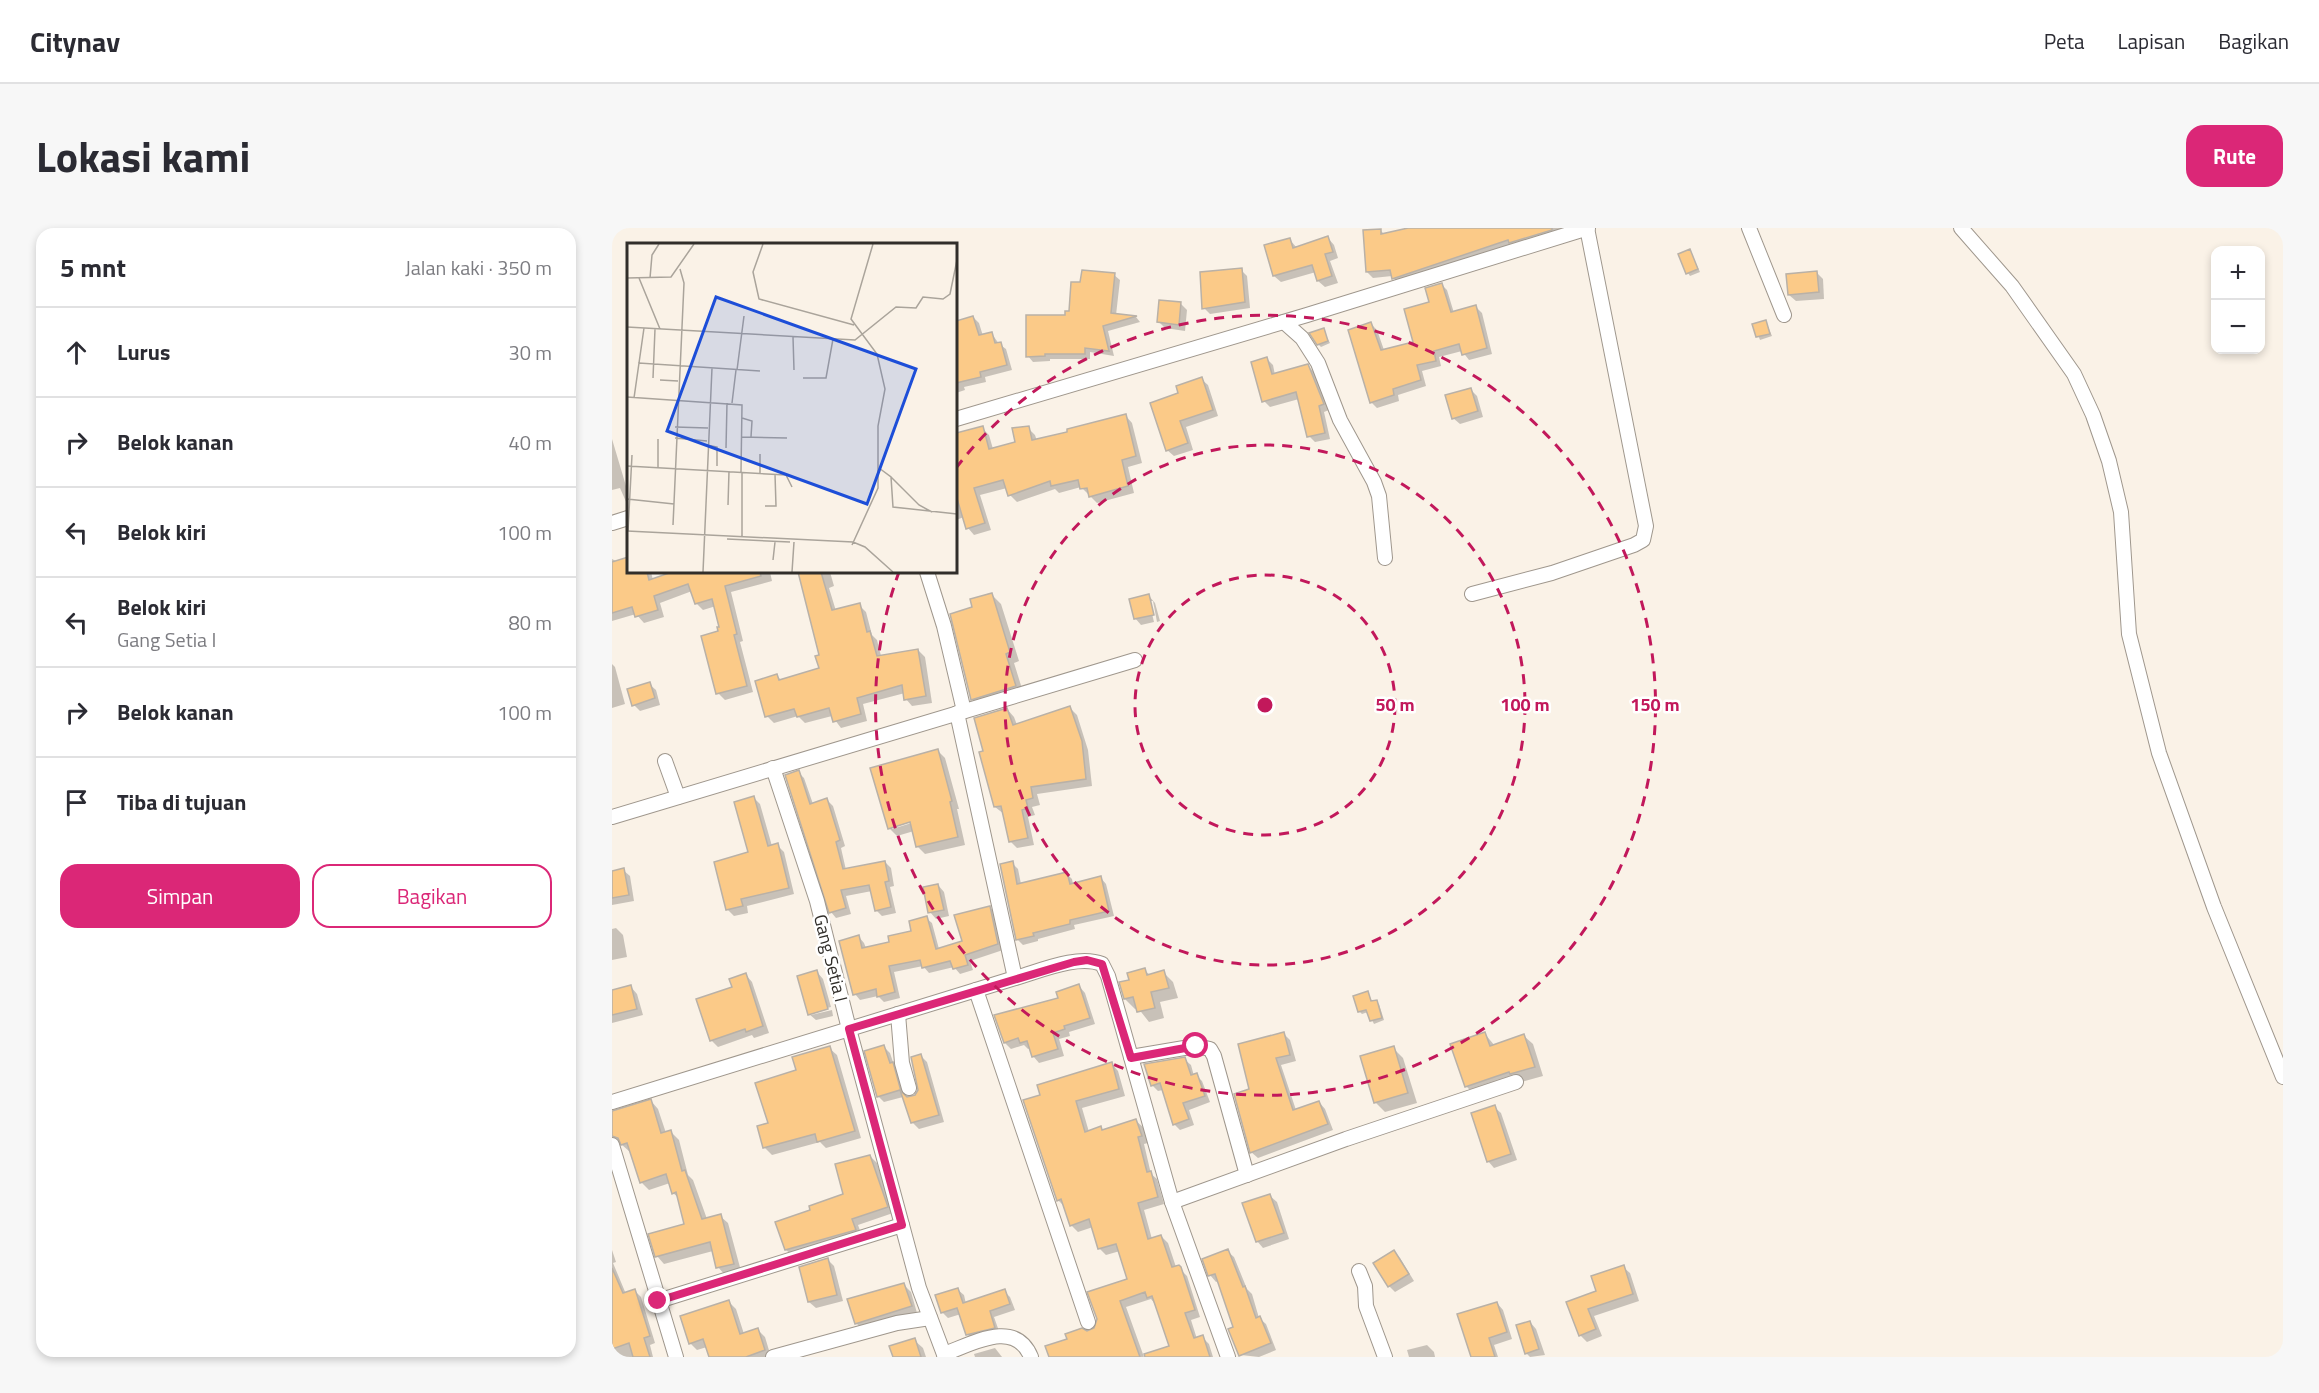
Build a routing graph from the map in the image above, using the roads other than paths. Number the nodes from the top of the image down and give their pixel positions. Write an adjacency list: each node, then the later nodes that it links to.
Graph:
1 (1588, 228): 5 (street); 11 (street)
2 (1749, 228): 4 (street)
3 (1961, 228): 23 (street)
4 (1784, 315)
5 (1284, 322): 6 (street); 9 (street)
6 (957, 419)
7 (627, 518): 8 (street)
8 (612, 523)
9 (1385, 558)
10 (927, 573): 13 (street)
11 (1472, 594)
12 (1135, 660): 13 (street)
13 (960, 712): 15 (street); 18 (street)
14 (665, 760): 16 (street)
15 (773, 768): 16 (street); 21 (street, Gang Setia I)
16 (678, 797): 17 (street)
17 (612, 817)
18 (1015, 978): 19 (street); 22 (street)
19 (976, 990): 20 (street); 35 (street)
20 (898, 1014): 21 (street); 26 (street)
21 (849, 1029): 27 (street); 31 (street, Gang Setia I)
22 (1131, 1058): 29 (street); 30 (street)
23 (2280, 1060): 24 (street)
24 (2283, 1077)
25 (1516, 1082): 29 (street)
26 (909, 1088)
27 (612, 1102)
28 (612, 1145): 33 (street)
29 (1247, 1175): 30 (street)
30 (1172, 1202): 40 (street)
31 (902, 1225): 33 (street); 34 (street, Gang Setia I)
32 (1359, 1271): 41 (street)
33 (658, 1301): 37 (street)
34 (930, 1318): 36 (street, Gang Setia I); 38 (street)
35 (1088, 1322)
36 (944, 1356): 39 (street)
37 (676, 1357)
38 (773, 1357)
39 (1031, 1357)
40 (1228, 1357)
41 (1385, 1357)

